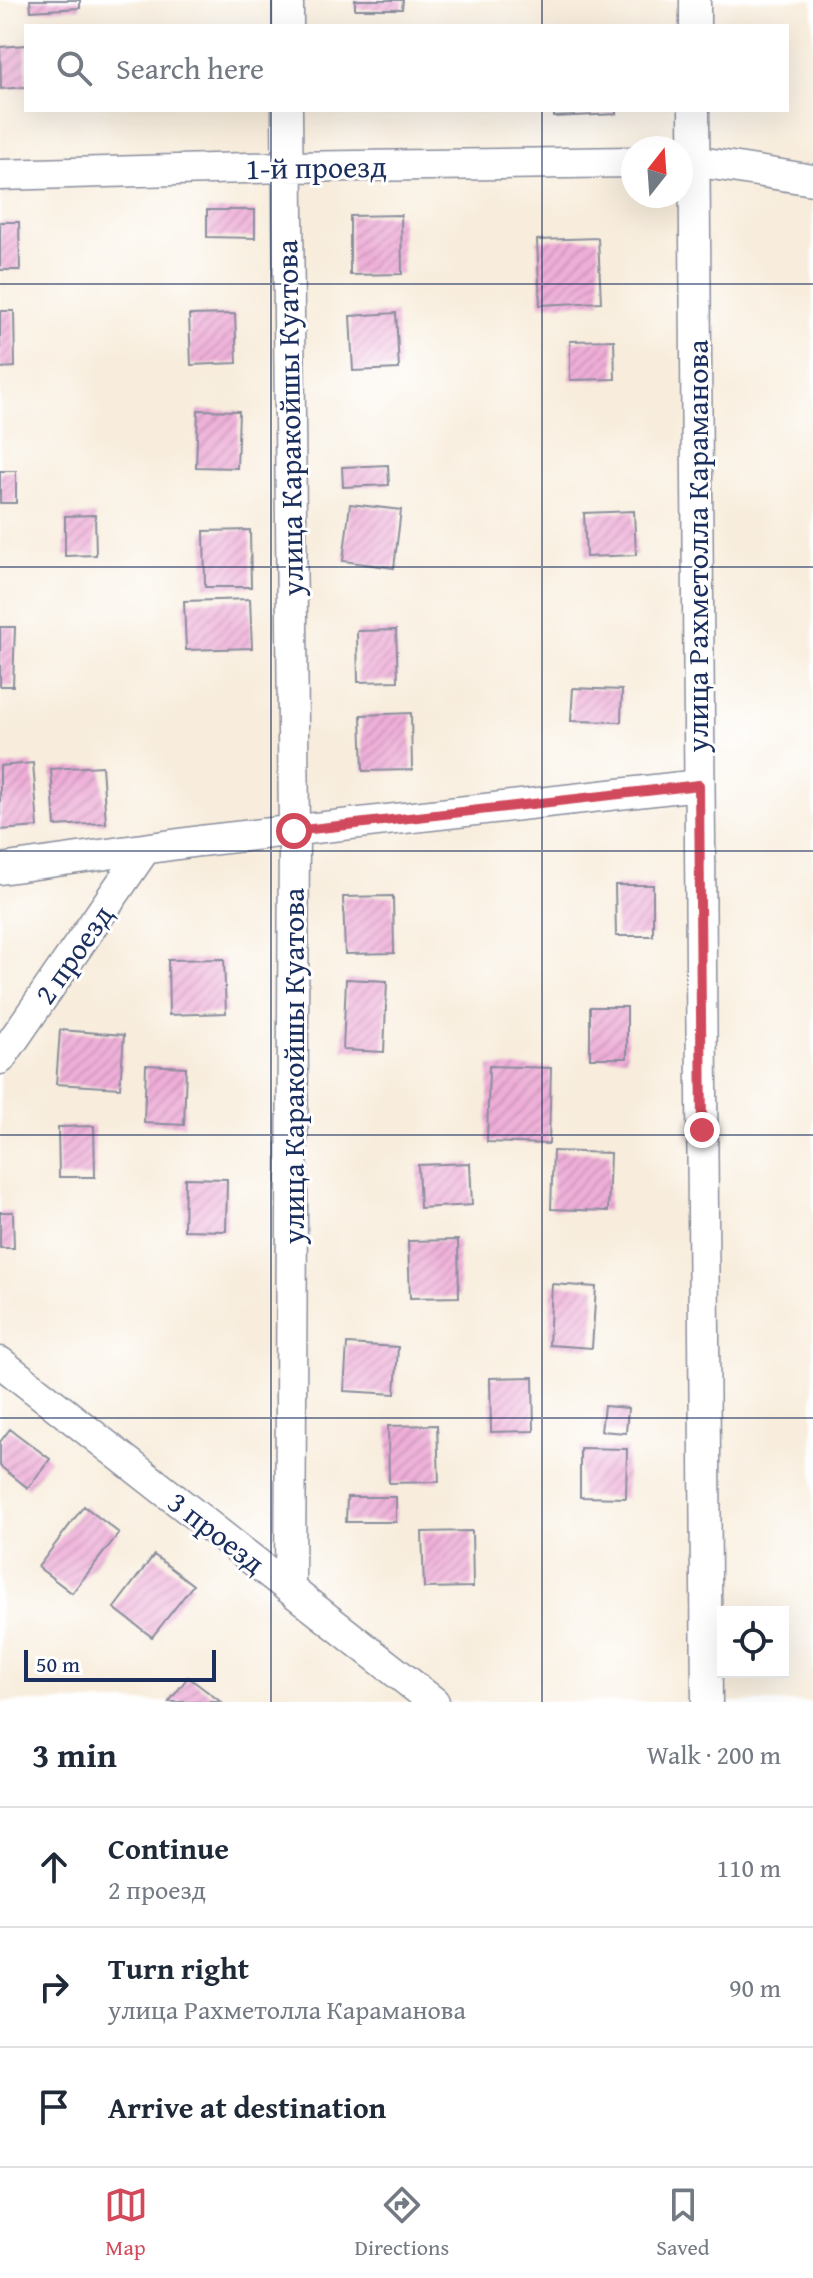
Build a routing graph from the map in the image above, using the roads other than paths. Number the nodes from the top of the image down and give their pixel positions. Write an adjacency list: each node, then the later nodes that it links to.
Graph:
1 (288, 0): 3 (street)
2 (695, 0): 4 (street)
3 (288, 24)
4 (695, 24)
5 (287, 112): 10 (street, улица Каракойшы Куатова)
6 (694, 112): 7 (street, улица Рахметолла Караманова)
7 (690, 136)
8 (621, 162): 10 (street, 1-й проезд)
9 (693, 162): 12 (street)
10 (286, 167): 11 (street, 1-й проезд); 15 (street, улица Каракойшы Куатова)
11 (0, 175)
12 (813, 180)
13 (688, 208): 14 (street, улица Рахметолла Караманова)
14 (699, 785): 15 (street, 2 проезд); 22 (street, улица Рахметолла Караманова)
15 (294, 831): 16 (street, 2 проезд); 20 (street, улица Каракойшы Куатова)
16 (145, 849): 17 (street, 2 проезд); 18 (street, 2 проезд)
17 (0, 869)
18 (0, 1059)
19 (0, 1362): 20 (street, 3 проезд)
20 (290, 1589): 21 (street, 3 проезд)
21 (434, 1702)
22 (707, 1702)

